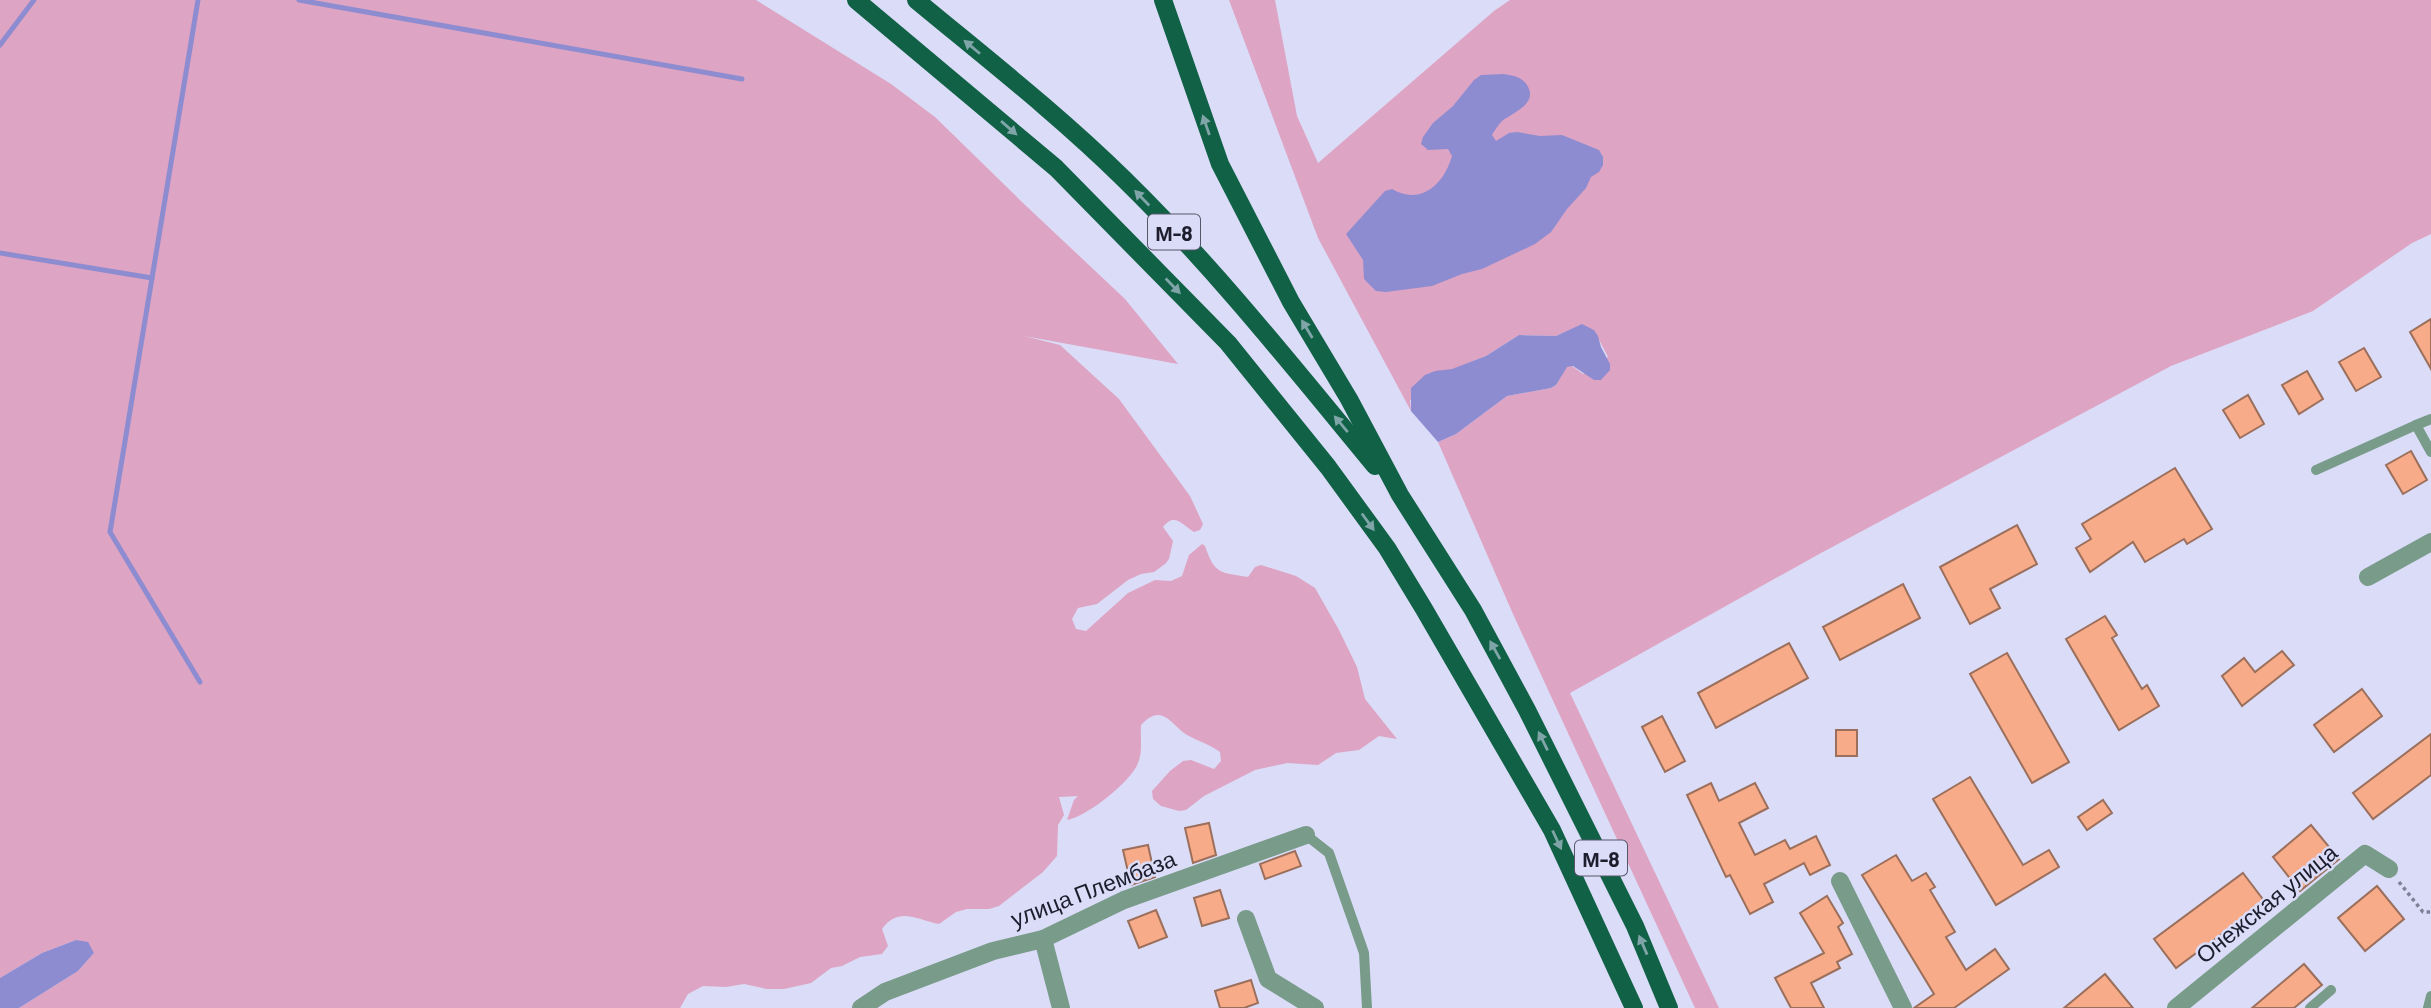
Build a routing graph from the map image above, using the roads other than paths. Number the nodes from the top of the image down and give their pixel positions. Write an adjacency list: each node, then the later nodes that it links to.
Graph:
1 (841, 0): 5 (main road, М-8)
2 (856, 0): 5 (main road, М-8)
3 (916, 0): 10 (main road, М-8, one-way to 3)
4 (1163, 0): 10 (main road, one-way to 4)
5 (901, 36): 24 (main road, М-8, one-way to 24)
6 (2431, 419): 7 (lane)
7 (2416, 425): 8 (lane); 9 (lane)
8 (2431, 452)
9 (2316, 470)
10 (1400, 495): 25 (main road, М-8, one-way to 10)
11 (2431, 542): 12 (street)
12 (2368, 577)
13 (1306, 835): 17 (street, улица Плембаза); 23 (lane)
14 (2389, 869): 27 (street, Онежская улица)
15 (1840, 881): 26 (street)
16 (1246, 919): 22 (street)
17 (1043, 939): 20 (street, улица Плембаза); 21 (street)
18 (2331, 990): 28 (lane)
19 (2431, 996): 29 (lane)
20 (861, 1008)
21 (1061, 1008)
22 (1315, 1008)
23 (1367, 1008)
24 (1633, 1008)
25 (1669, 1008)
26 (1903, 1008)
27 (2176, 1008)
28 (2310, 1008)
29 (2428, 1008)

